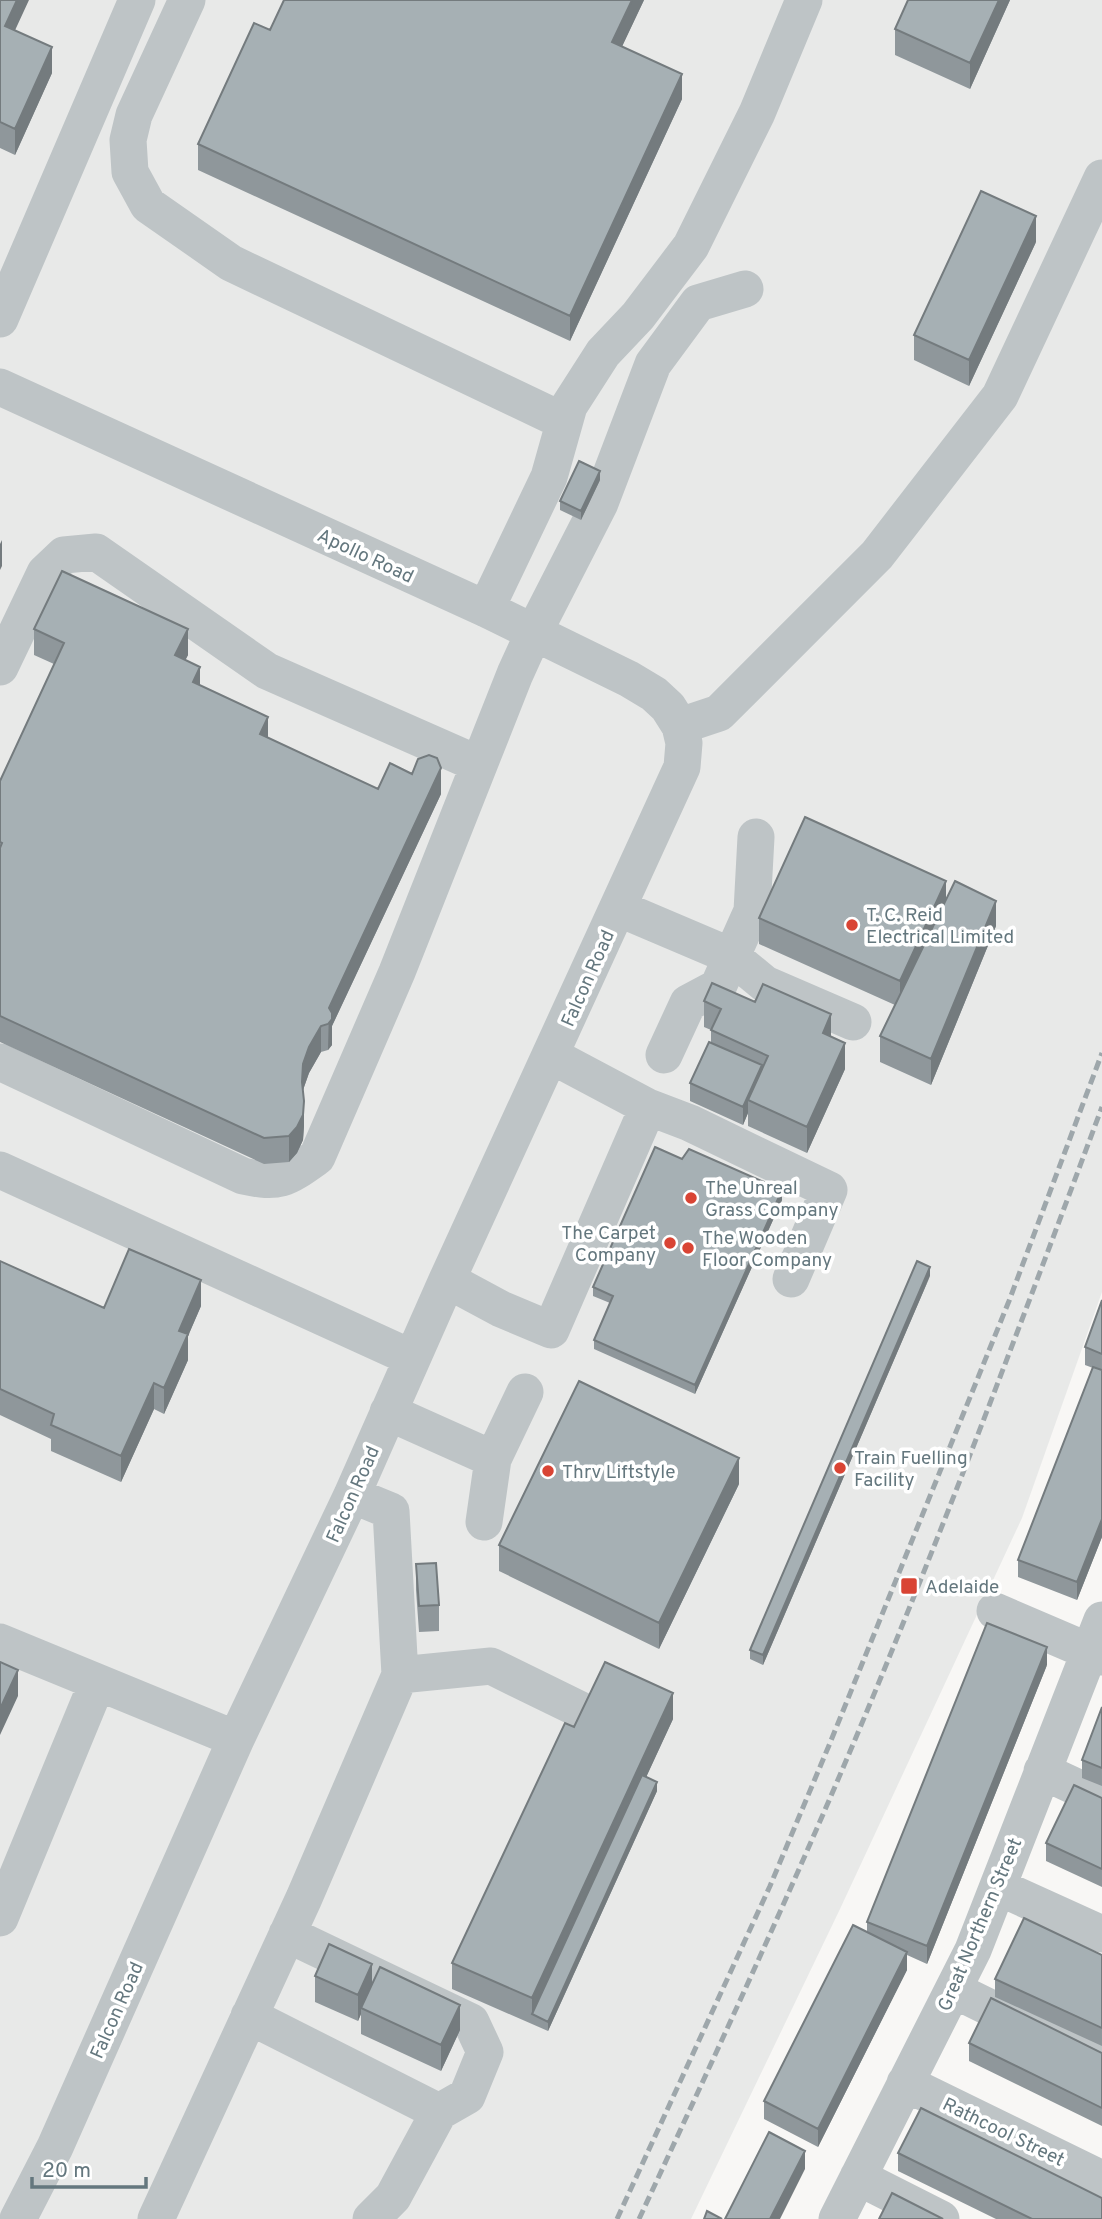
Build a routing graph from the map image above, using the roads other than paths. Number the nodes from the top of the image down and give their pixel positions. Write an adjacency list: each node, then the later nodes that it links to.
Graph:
1 (137, 0): 6 (street)
2 (187, 0): 8 (street)
3 (804, 0): 8 (street)
4 (1102, 178): 12 (street)
5 (745, 289): 10 (street)
6 (0, 319)
7 (0, 387): 9 (street, Apollo Road)
8 (563, 421): 9 (street)
9 (486, 609): 10 (street, Apollo Road)
10 (534, 632): 12 (street, Apollo Road); 13 (street)
11 (0, 667): 13 (street)
12 (680, 726): 15 (street, Falcon Road)
13 (478, 764): 20 (street)
14 (756, 837): 16 (street)
15 (618, 908): 16 (street); 19 (street, Falcon Road)
16 (731, 956): 17 (street); 18 (street)
17 (853, 1022)
18 (664, 1055)
19 (552, 1056): 21 (street); 24 (street, Falcon Road)
20 (0, 1062)
21 (648, 1107): 23 (street); 24 (street)
22 (0, 1170): 25 (street)
23 (791, 1279)
24 (447, 1280): 25 (street, Falcon Road)
25 (412, 1358): 27 (street, Falcon Road)
26 (525, 1392): 28 (street)
27 (388, 1412): 28 (street); 29 (street, Falcon Road)
28 (493, 1459): 30 (street)
29 (352, 1495): 34 (street); 37 (street, Falcon Road)
30 (484, 1522)
31 (995, 1611): 33 (street)
32 (0, 1642): 35 (street)
33 (1098, 1643): 38 (street, Great Northern Street)
34 (400, 1675): 36 (street); 42 (street)
35 (97, 1683): 37 (street); 41 (street)
36 (587, 1713)
37 (236, 1740): 52 (street, Falcon Road)
38 (1042, 1771): 39 (street); 40 (street, Great Northern Street)
39 (1102, 1799)
40 (998, 1888): 43 (street); 44 (street, Great Northern Street)
41 (0, 1918)
42 (287, 1934): 45 (street); 48 (street)
43 (1102, 1934)
44 (954, 1990): 46 (street); 47 (street, Great Northern Street)
45 (249, 2016): 48 (street); 53 (street)
46 (1102, 2063)
47 (905, 2083): 49 (street, Great Northern Street); 50 (street, Rathcool Street)
48 (439, 2112): 54 (street)
49 (858, 2177): 55 (street, Great Northern Street); 56 (street)
50 (1102, 2179)
51 (0, 2210): 52 (street)
52 (18, 2219)
53 (156, 2219)
54 (371, 2219)
55 (836, 2219)
56 (941, 2219)

